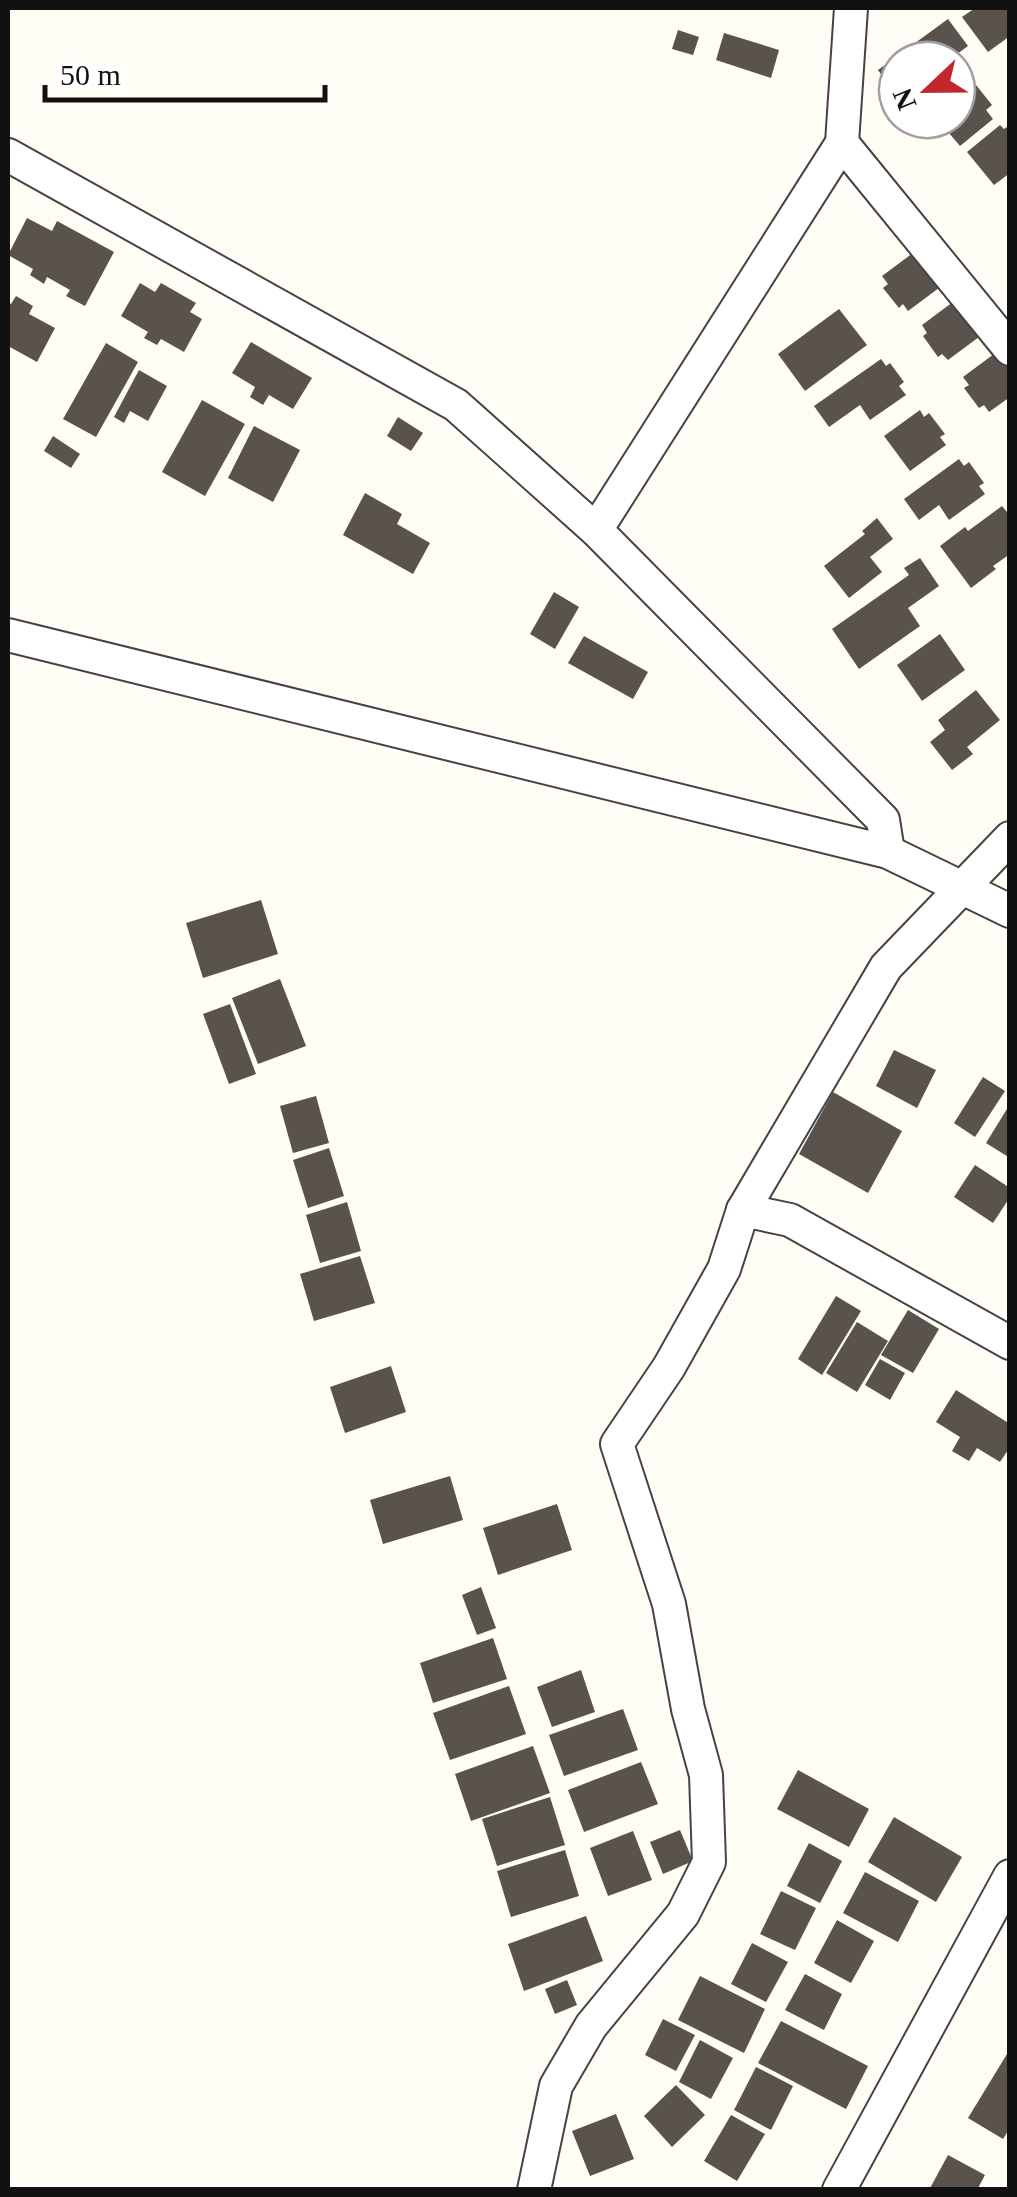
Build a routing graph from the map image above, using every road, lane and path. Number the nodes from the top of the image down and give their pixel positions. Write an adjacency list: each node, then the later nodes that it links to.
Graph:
1 (851, 8): 2 (street)
2 (842, 144): 4 (street); 5 (street)
3 (8, 155): 5 (street)
4 (1010, 349)
5 (596, 530): 8 (street)
6 (8, 635): 8 (street)
7 (1010, 838): 9 (street)
8 (888, 852): 9 (street)
9 (964, 887): 10 (street); 11 (street)
10 (1010, 911)
11 (742, 1210): 12 (street); 14 (street)
12 (1010, 1342)
13 (1010, 1876): 15 (street)
14 (534, 2190)
15 (840, 2190)

